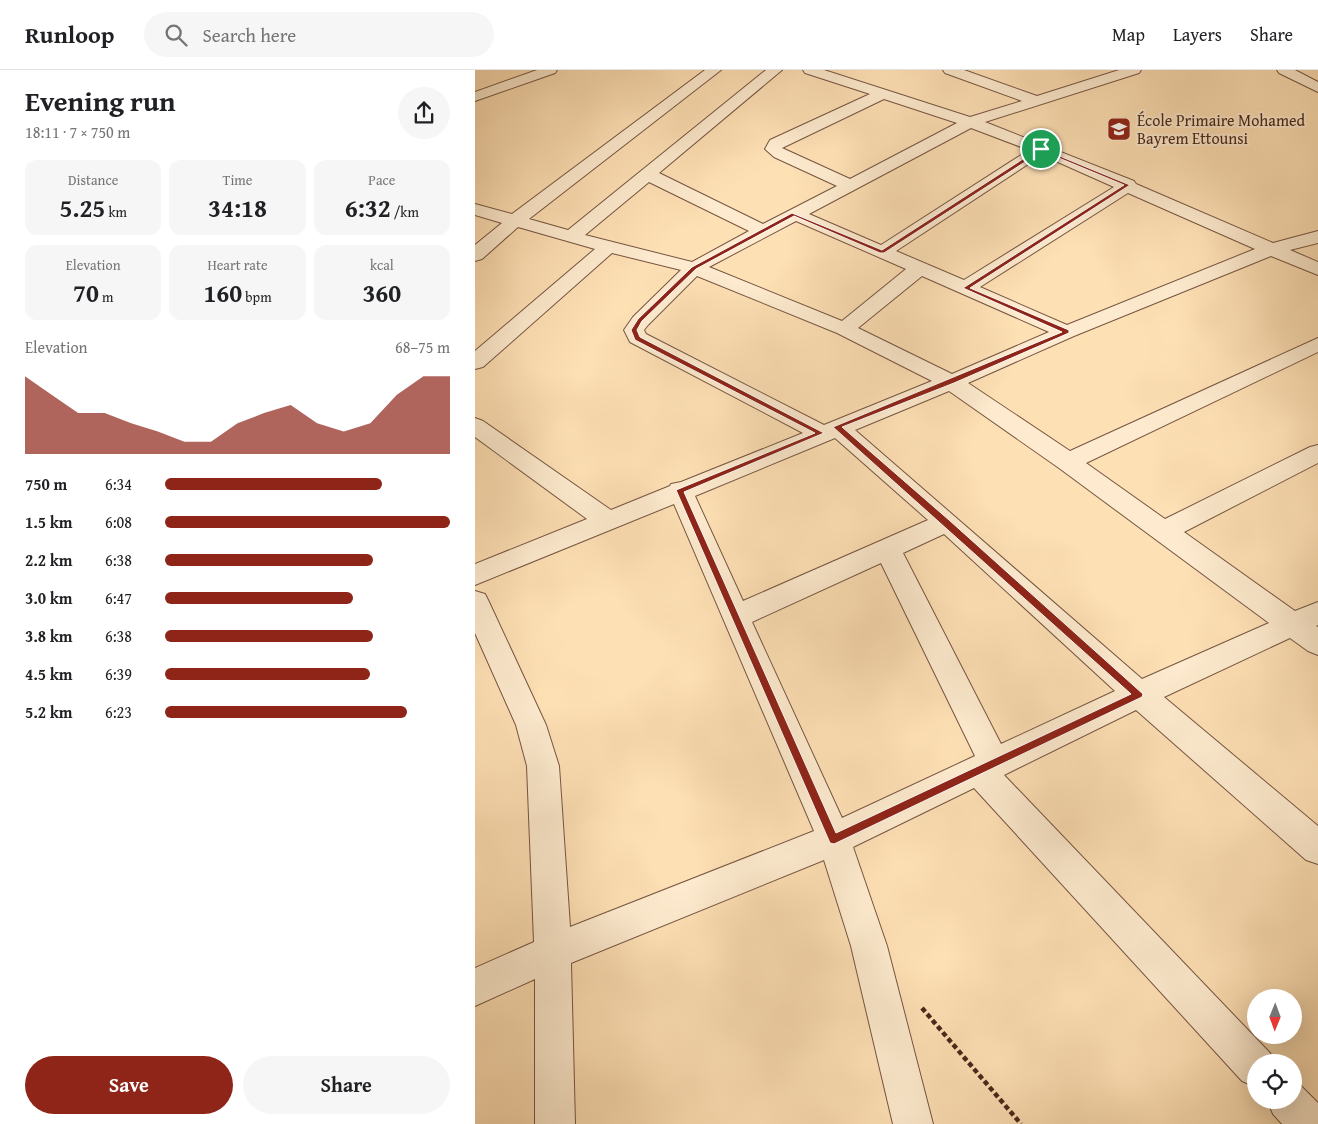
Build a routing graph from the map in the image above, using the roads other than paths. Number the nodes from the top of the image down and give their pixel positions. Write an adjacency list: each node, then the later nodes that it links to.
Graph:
1 (550, 70): 13 (street)
2 (714, 70): 22 (street)
3 (775, 70): 17 (street)
4 (810, 70): 10 (street)
5 (978, 70): 8 (street)
6 (1134, 70): 14 (street)
7 (1317, 70): 9 (street)
8 (956, 72): 14 (street)
9 (1290, 73): 11 (street)
10 (843, 74): 12 (street)
11 (1318, 88)
12 (885, 93): 15 (street); 18 (street)
13 (475, 97)
14 (1034, 100): 15 (street)
15 (970, 122): 16 (street); 18 (street)
16 (1041, 149): 19 (street); 28 (street)
17 (647, 174): 23 (street); 24 (street)
18 (850, 185): 21 (street)
19 (1128, 185): 27 (street); 33 (street)
20 (475, 209): 22 (street)
21 (794, 214): 23 (street); 28 (street)
22 (515, 222): 24 (street); 29 (street)
23 (763, 231): 30 (street)
24 (571, 237): 26 (street)
25 (1318, 237): 27 (street)
26 (609, 246): 30 (street); 37 (street)
27 (1271, 249): 32 (street); 35 (street)
28 (882, 252): 31 (street)
29 (475, 255)
30 (694, 268): 34 (street); 40 (street)
31 (921, 268): 33 (street); 34 (street)
32 (1318, 268)
33 (966, 288): 35 (street)
34 (845, 329): 38 (street)
35 (1067, 332): 38 (street)
36 (1318, 344): 42 (street)
37 (475, 362)
38 (951, 382): 40 (street); 42 (street)
39 (475, 426): 44 (street)
40 (829, 430): 43 (street); 45 (street)
41 (1318, 453): 46 (street)
42 (1068, 462): 46 (street)
43 (680, 490): 44 (street); 50 (street)
44 (607, 520): 48 (street)
45 (947, 522): 47 (street); 52 (street)
46 (1164, 531): 51 (street)
47 (888, 549): 50 (street); 53 (street)
48 (475, 575)
49 (475, 602): 56 (street)
50 (735, 617): 54 (street)
51 (1310, 627): 52 (street)
52 (1139, 694): 53 (street); 55 (street)
53 (987, 768): 54 (street); 58 (street)
54 (834, 839): 56 (street); 61 (street)
55 (1318, 848)
56 (553, 952): 57 (street); 60 (street)
57 (475, 987)
58 (1247, 1057)
59 (1296, 1109): 62 (street)
60 (555, 1124)
61 (913, 1124)
62 (1310, 1124)

